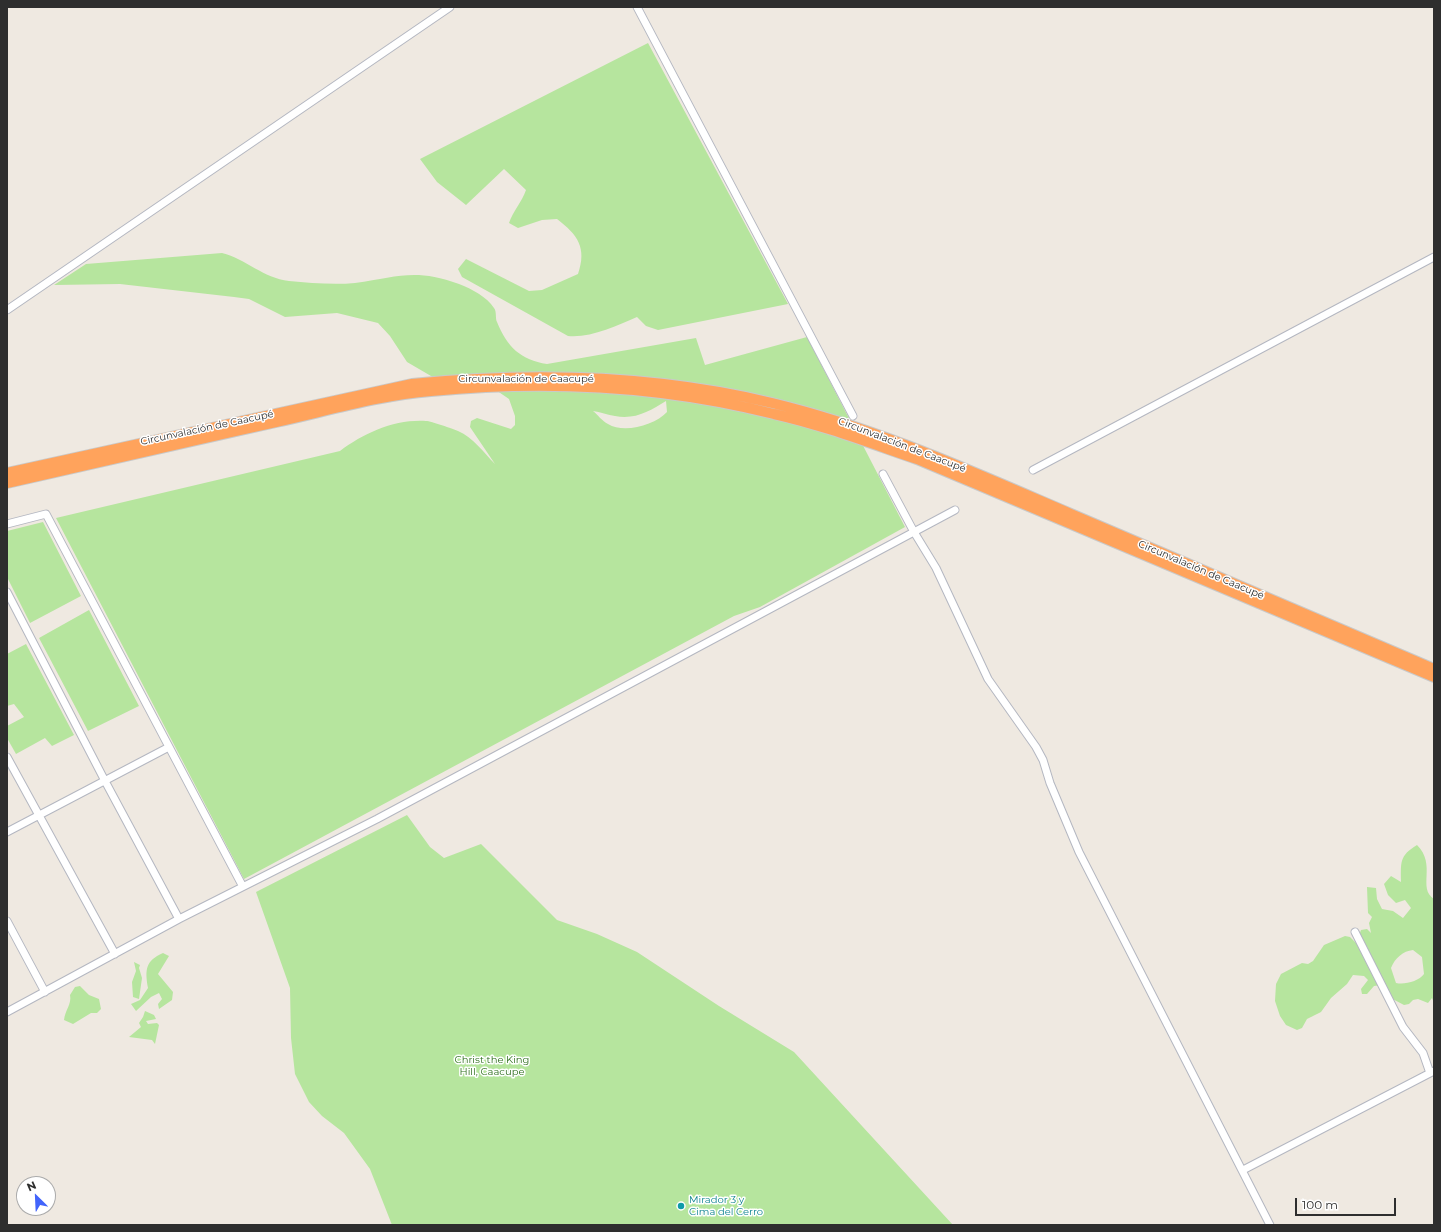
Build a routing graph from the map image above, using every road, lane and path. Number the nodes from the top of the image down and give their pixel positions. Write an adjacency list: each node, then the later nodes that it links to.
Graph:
1 (450, 7): 4 (street)
2 (637, 7): 5 (street)
3 (1434, 257): 6 (street)
4 (7, 310)
5 (853, 416)
6 (1033, 470)
7 (7, 473): 14 (highway, Circunvalación de Caacupé)
8 (883, 474): 12 (street)
9 (7, 483): 15 (highway, Circunvalación de Caacupé)
10 (955, 510): 12 (street)
11 (7, 524): 16 (street)
12 (914, 532): 21 (street); 29 (street)
13 (7, 592): 18 (street)
14 (1434, 668)
15 (1434, 677)
16 (169, 747): 18 (street); 21 (street)
17 (7, 757): 19 (street)
18 (105, 781): 19 (street); 22 (street)
19 (39, 815): 20 (street); 25 (street)
20 (7, 832)
21 (242, 886): 22 (street)
22 (179, 919): 25 (street)
23 (7, 920): 26 (street)
24 (1354, 932): 28 (street)
25 (115, 954): 26 (street)
26 (45, 992): 27 (street)
27 (7, 1012)
28 (1432, 1072): 29 (street)
29 (1243, 1170): 30 (street)
30 (1270, 1225)

